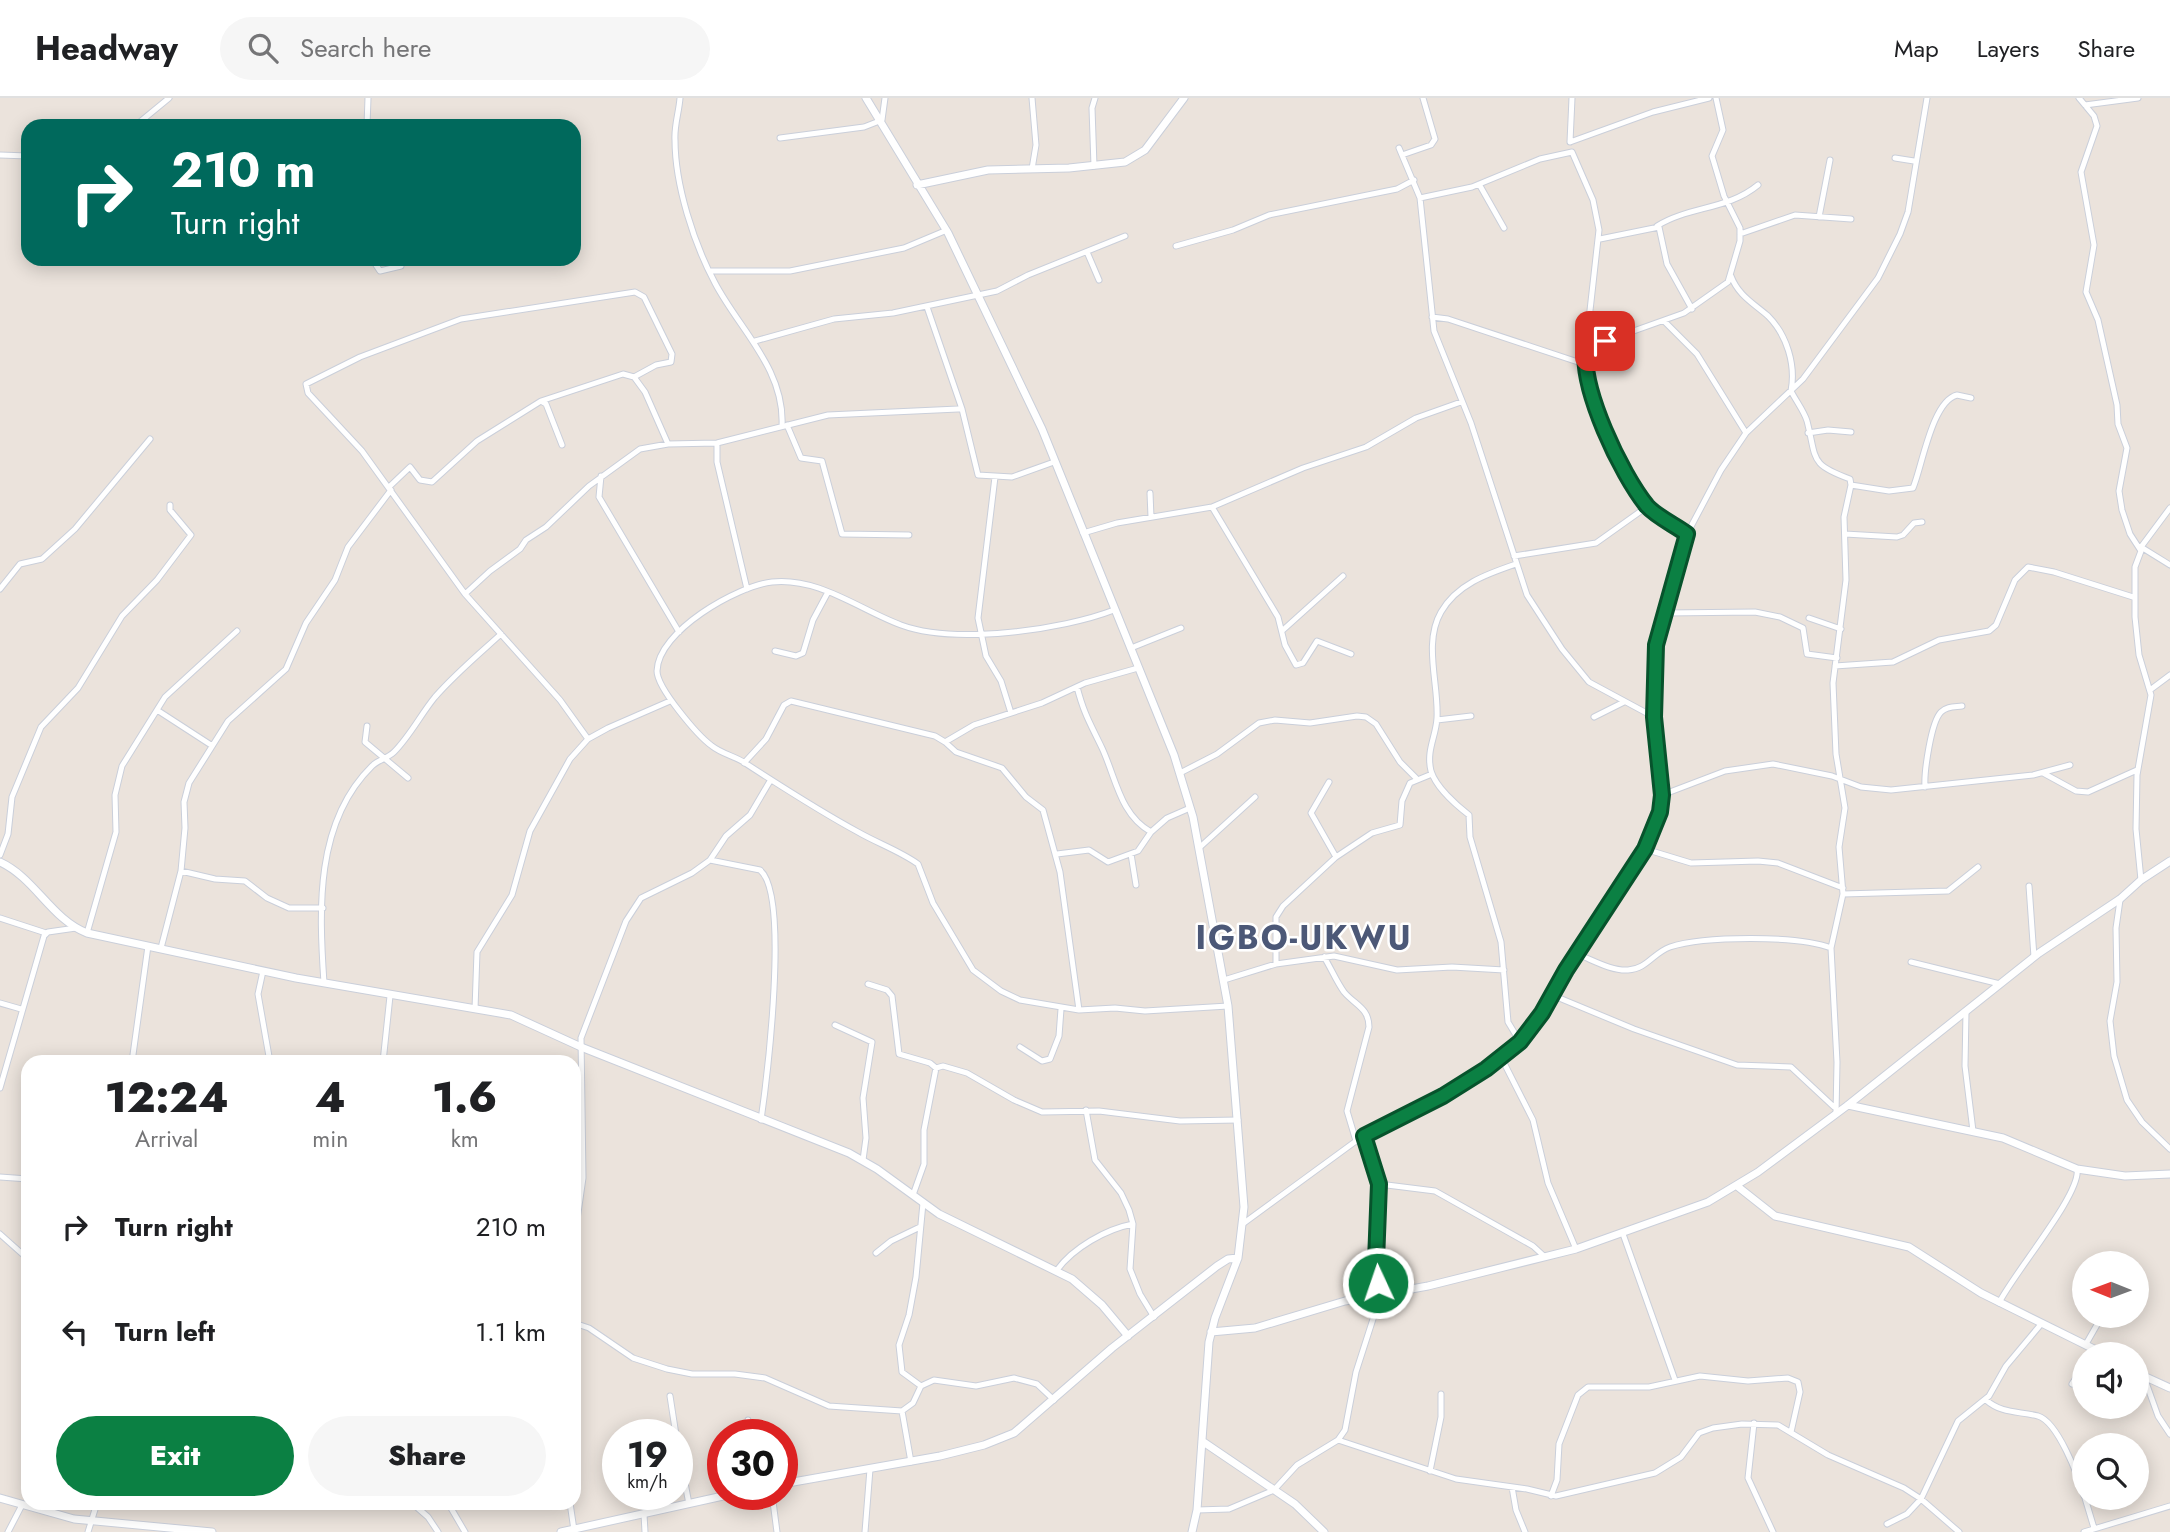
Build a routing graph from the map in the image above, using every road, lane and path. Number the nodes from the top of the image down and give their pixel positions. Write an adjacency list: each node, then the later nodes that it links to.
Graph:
1 (169, 98): 17 (street)
2 (368, 98): 18 (street)
3 (680, 98): 50 (street)
4 (866, 98): 19 (main road)
5 (885, 98): 19 (street)
6 (1032, 98): 31 (street)
7 (1096, 98): 30 (street)
8 (1184, 98): 30 (main road)
9 (1423, 98): 25 (street)
10 (1572, 98): 21 (street)
11 (1709, 98): 21 (street)
12 (1716, 98): 37 (street)
13 (1927, 98): 29 (street)
14 (2079, 98): 16 (street)
15 (2138, 98): 16 (street)
16 (2085, 105): 92 (street)
17 (144, 119)
18 (366, 119)
19 (882, 120): 20 (street); 34 (main road)
20 (780, 138)
21 (1570, 142): 23 (street)
22 (1399, 148): 25 (street)
23 (1565, 151): 33 (street); 45 (street)
24 (0, 155): 26 (street)
25 (1402, 155): 32 (street)
26 (21, 156)
27 (1895, 158): 29 (street)
28 (1830, 160): 38 (street)
29 (1914, 161): 62 (street)
30 (1094, 166): 31 (main road)
31 (1032, 169): 34 (main road)
32 (1414, 180): 36 (street); 46 (street)
33 (1479, 184): 36 (street); 41 (street)
34 (916, 185): 42 (main road)
35 (1758, 185): 37 (street)
36 (1420, 198): 56 (street)
37 (1727, 204): 40 (street); 43 (street)
38 (1819, 217): 39 (street); 43 (street)
39 (1851, 219)
40 (1657, 226): 45 (street); 55 (street)
41 (1504, 228)
42 (947, 230): 50 (street); 53 (main road)
43 (1740, 234): 51 (street)
44 (1125, 236): 47 (street)
45 (1600, 239): 59 (street)
46 (1176, 246)
47 (1087, 252): 52 (street); 53 (street)
48 (377, 266): 49 (street)
49 (401, 266)
50 (710, 271): 58 (street)
51 (1731, 276): 55 (street); 62 (street)
52 (1100, 280)
53 (979, 295): 54 (street); 75 (main road)
54 (927, 307): 58 (street); 66 (street)
55 (1692, 309): 57 (street)
56 (1432, 317): 60 (street); 65 (street)
57 (1664, 321): 59 (street); 69 (street)
58 (755, 341): 67 (street)
59 (1586, 348): 60 (street)
60 (1584, 365): 83 (street)
61 (634, 377): 64 (street); 72 (street); 80 (street)
62 (1791, 391): 69 (street); 70 (street)
63 (1971, 398): 79 (street)
64 (541, 401): 74 (street); 80 (street)
65 (1461, 402): 84 (street); 93 (street)
66 (962, 409): 67 (street); 77 (street)
67 (784, 425): 73 (street); 91 (street)
68 (1851, 432): 70 (street)
69 (1746, 433): 89 (street)
70 (1808, 433): 79 (street)
71 (150, 439): 97 (street)
72 (668, 443): 73 (street); 76 (street)
73 (717, 443): 98 (street)
74 (562, 445)
75 (1054, 462): 77 (street); 88 (main road)
76 (601, 476): 100 (street); 109 (street)
77 (995, 477): 110 (street)
78 (1857, 477): 79 (street)
79 (1850, 482): 90 (street)
80 (390, 489): 100 (street); 133 (street)
81 (1150, 494): 86 (street)
82 (170, 505): 155 (street)
83 (1648, 506): 89 (street); 93 (street)
84 (1212, 507): 86 (street); 107 (street)
85 (2170, 508): 92 (street)
86 (1151, 517): 88 (street)
87 (1922, 522): 90 (street)
88 (1083, 533): 102 (main road)
89 (1687, 534): 103 (street)
90 (1844, 534): 106 (street)
91 (909, 536)
92 (2141, 547): 95 (street); 101 (street)
93 (1514, 556): 94 (street)
94 (1516, 564): 122 (street); 129 (street)
95 (2170, 565)
96 (1343, 576): 107 (street)
97 (0, 589)
98 (747, 589): 99 (street); 109 (street)
99 (828, 592): 110 (street); 113 (street)
100 (465, 594): 111 (street)
101 (2133, 597): 116 (street); 120 (street)
102 (1114, 610): 110 (street); 112 (main road)
103 (1666, 613): 115 (street); 128 (street)
104 (1809, 618): 106 (street)
105 (1181, 628): 112 (street)
106 (1841, 629): 115 (street)
107 (1283, 630): 114 (street)
108 (237, 631): 124 (street)
109 (679, 632): 121 (street)
110 (980, 633): 125 (street)
111 (500, 634): 131 (street); 134 (street)
112 (1131, 648): 117 (main road)
113 (775, 650)
114 (1351, 654)
115 (1837, 658): 116 (street)
116 (1835, 666): 145 (street)
117 (1138, 668): 119 (street); 138 (main road)
118 (2170, 675): 120 (street)
119 (1077, 687): 125 (street); 150 (street)
120 (2150, 690): 137 (street)
121 (670, 701): 131 (street); 135 (street)
122 (1624, 702): 127 (street); 128 (street)
123 (1962, 706): 146 (street)
124 (157, 710): 133 (street); 171 (street)
125 (1011, 713): 132 (street)
126 (1471, 716): 129 (street)
127 (1594, 717)
128 (1654, 717): 147 (street)
129 (1437, 720): 140 (street)
130 (368, 726): 134 (street)
131 (588, 740): 191 (street)
132 (945, 742): 135 (street); 153 (street)
133 (211, 745): 161 (street)
134 (387, 757): 141 (street); 167 (street)
135 (744, 763): 143 (street)
136 (2070, 765): 139 (street)
137 (2137, 770): 139 (street); 162 (street)
138 (1180, 773): 142 (street); 149 (main road)
139 (2043, 773): 146 (street)
140 (1432, 774): 142 (street); 180 (street)
141 (408, 778)
142 (1416, 778): 156 (street)
143 (770, 781): 157 (street); 192 (street)
144 (1329, 782): 156 (street)
145 (1840, 782): 146 (street); 147 (street); 165 (street)
146 (1925, 787)
147 (1662, 795): 152 (street)
148 (1255, 797): 151 (street)
149 (1190, 808): 150 (street); 151 (main road)
150 (1151, 832): 154 (street)
151 (1199, 848): 182 (main road)
152 (1645, 849): 165 (street); 175 (street)
153 (1056, 854): 154 (street); 193 (street)
154 (1131, 854): 163 (street)
155 (0, 856): 159 (street)
156 (1336, 858): 179 (street)
157 (710, 860): 198 (street); 211 (street)
158 (2170, 861): 162 (main road)
159 (4, 864): 169 (main road)
160 (1978, 867): 165 (street)
161 (181, 871): 167 (street); 173 (street)
162 (2141, 880): 166 (main road)
163 (1136, 885)
164 (2029, 886): 177 (street)
165 (1843, 891): 174 (street)
166 (2120, 899): 177 (main road); 217 (street)
167 (323, 908): 183 (street)
168 (0, 918): 170 (street)
169 (76, 928): 170 (street); 171 (main road)
170 (46, 933): 190 (street)
171 (88, 933): 172 (main road)
172 (148, 946): 173 (main road); 199 (street)
173 (161, 948): 181 (main road)
174 (1831, 948): 175 (street); 210 (street)
175 (1577, 954): 186 (street)
176 (1324, 957): 179 (street); 180 (street); 216 (street)
177 (2034, 957): 185 (main road)
178 (1911, 962): 185 (street)
179 (1276, 964): 182 (street)
180 (1504, 970): 196 (street)
181 (263, 971): 183 (main road); 200 (street)
182 (1224, 980): 189 (main road)
183 (324, 983): 187 (main road)
184 (868, 984): 204 (street)
185 (2000, 985): 194 (main road)
186 (1552, 995): 196 (street); 210 (street)
187 (390, 996): 191 (main road); 201 (street)
188 (0, 1003): 190 (street)
189 (1228, 1006): 193 (street); 212 (main road)
190 (21, 1009): 205 (street)
191 (475, 1009): 198 (main road)
192 (1061, 1009): 193 (street); 197 (street)
193 (1079, 1010)
194 (1966, 1012): 208 (main road); 213 (street)
195 (835, 1025): 218 (street)
196 (1520, 1042): 203 (street)
197 (1020, 1046)
198 (580, 1047): 202 (street); 211 (main road)
199 (133, 1055)
200 (269, 1055)
201 (384, 1055)
202 (580, 1055)
203 (1501, 1057): 215 (street); 233 (street)
204 (936, 1068): 209 (street); 226 (street)
205 (1, 1074): 207 (street)
206 (581, 1076): 214 (street)
207 (0, 1088)
208 (1848, 1105): 210 (main road); 213 (main road)
209 (1086, 1110): 212 (street); 229 (street)
210 (1835, 1110): 224 (main road)
211 (761, 1120): 218 (main road)
212 (1238, 1120): 228 (main road)
213 (1973, 1131): 219 (main road)
214 (583, 1135): 225 (street)
215 (1364, 1136): 216 (street); 223 (street)
216 (1356, 1141): 228 (street)
217 (2170, 1150)
218 (863, 1160): 226 (main road)
219 (2077, 1169): 220 (main road); 242 (street)
220 (2170, 1174)
221 (0, 1177): 222 (street)
222 (21, 1178)
223 (1379, 1184): 236 (street); 241 (street)
224 (1737, 1186): 232 (main road); 242 (main road)
225 (581, 1188)
226 (913, 1195): 227 (main road)
227 (923, 1203): 230 (street); 240 (main road)
228 (1244, 1223): 237 (main road)
229 (1133, 1224): 240 (street); 243 (street)
230 (919, 1227): 235 (street); 251 (street)
231 (0, 1234): 234 (street)
232 (1623, 1234): 233 (main road); 250 (street)
233 (1576, 1250): 236 (main road)
234 (21, 1253)
235 (876, 1253)
236 (1545, 1257): 241 (main road)
237 (1238, 1258): 238 (main road); 239 (main road)
238 (1220, 1264): 239 (main road); 243 (main road)
239 (1235, 1268): 246 (main road)
240 (1057, 1269): 247 (main road)
241 (1381, 1294): 246 (main road); 263 (street)
242 (1999, 1303): 244 (main road)
243 (1154, 1317): 247 (main road)
244 (2042, 1323): 248 (main road); 257 (street)
245 (581, 1325): 258 (street)
246 (1211, 1332): 264 (main road)
247 (1128, 1336): 256 (main road)
248 (2082, 1342)
249 (2149, 1379): 252 (main road)
250 (1675, 1380): 261 (street); 272 (street)
251 (922, 1385): 256 (street); 258 (street)
252 (2170, 1388)
253 (1441, 1394): 268 (street)
254 (670, 1396): 259 (street)
255 (2149, 1396): 262 (street)
256 (1054, 1400): 265 (main road)
257 (1986, 1400): 266 (street); 274 (street)
258 (902, 1411): 265 (street)
259 (674, 1419)
260 (1754, 1423): 261 (street); 272 (street); 305 (street)
261 (1791, 1432): 274 (street)
262 (2170, 1434)
263 (1338, 1440): 268 (street); 271 (street)
264 (1202, 1441): 271 (main road); 285 (main road)
265 (911, 1462): 267 (main road)
266 (2072, 1463)
267 (870, 1469): 269 (main road); 301 (street)
268 (1430, 1471): 270 (street)
269 (798, 1481)
270 (1512, 1487): 272 (street); 304 (street)
271 (1275, 1490): 285 (street); 303 (main road)
272 (1551, 1496)
273 (0, 1498): 275 (main road)
274 (1921, 1499): 289 (street); 306 (street)
275 (21, 1505)
276 (2170, 1506): 290 (street)
277 (21, 1507): 292 (street)
278 (44, 1510): 288 (main road)
279 (95, 1510): 288 (street)
280 (422, 1510): 296 (street)
281 (452, 1510): 297 (street)
282 (571, 1510): 291 (street)
283 (662, 1510): 287 (main road)
284 (774, 1510): 300 (street)
285 (1197, 1510): 302 (main road)
286 (2089, 1510): 290 (street)
287 (644, 1514): 291 (main road); 299 (street)
288 (92, 1521): 293 (street); 294 (main road)
289 (1887, 1524)
290 (2094, 1528): 307 (street)
291 (574, 1530): 298 (main road)
292 (8, 1532)
293 (88, 1532)
294 (196, 1532): 295 (main road)
295 (212, 1532)
296 (438, 1532)
297 (465, 1532)
298 (561, 1532)
299 (645, 1532)
300 (777, 1532)
301 (865, 1532)
302 (1192, 1532)
303 (1324, 1532)
304 (1525, 1532)
305 (1773, 1532)
306 (1959, 1532)
307 (2084, 1532)

